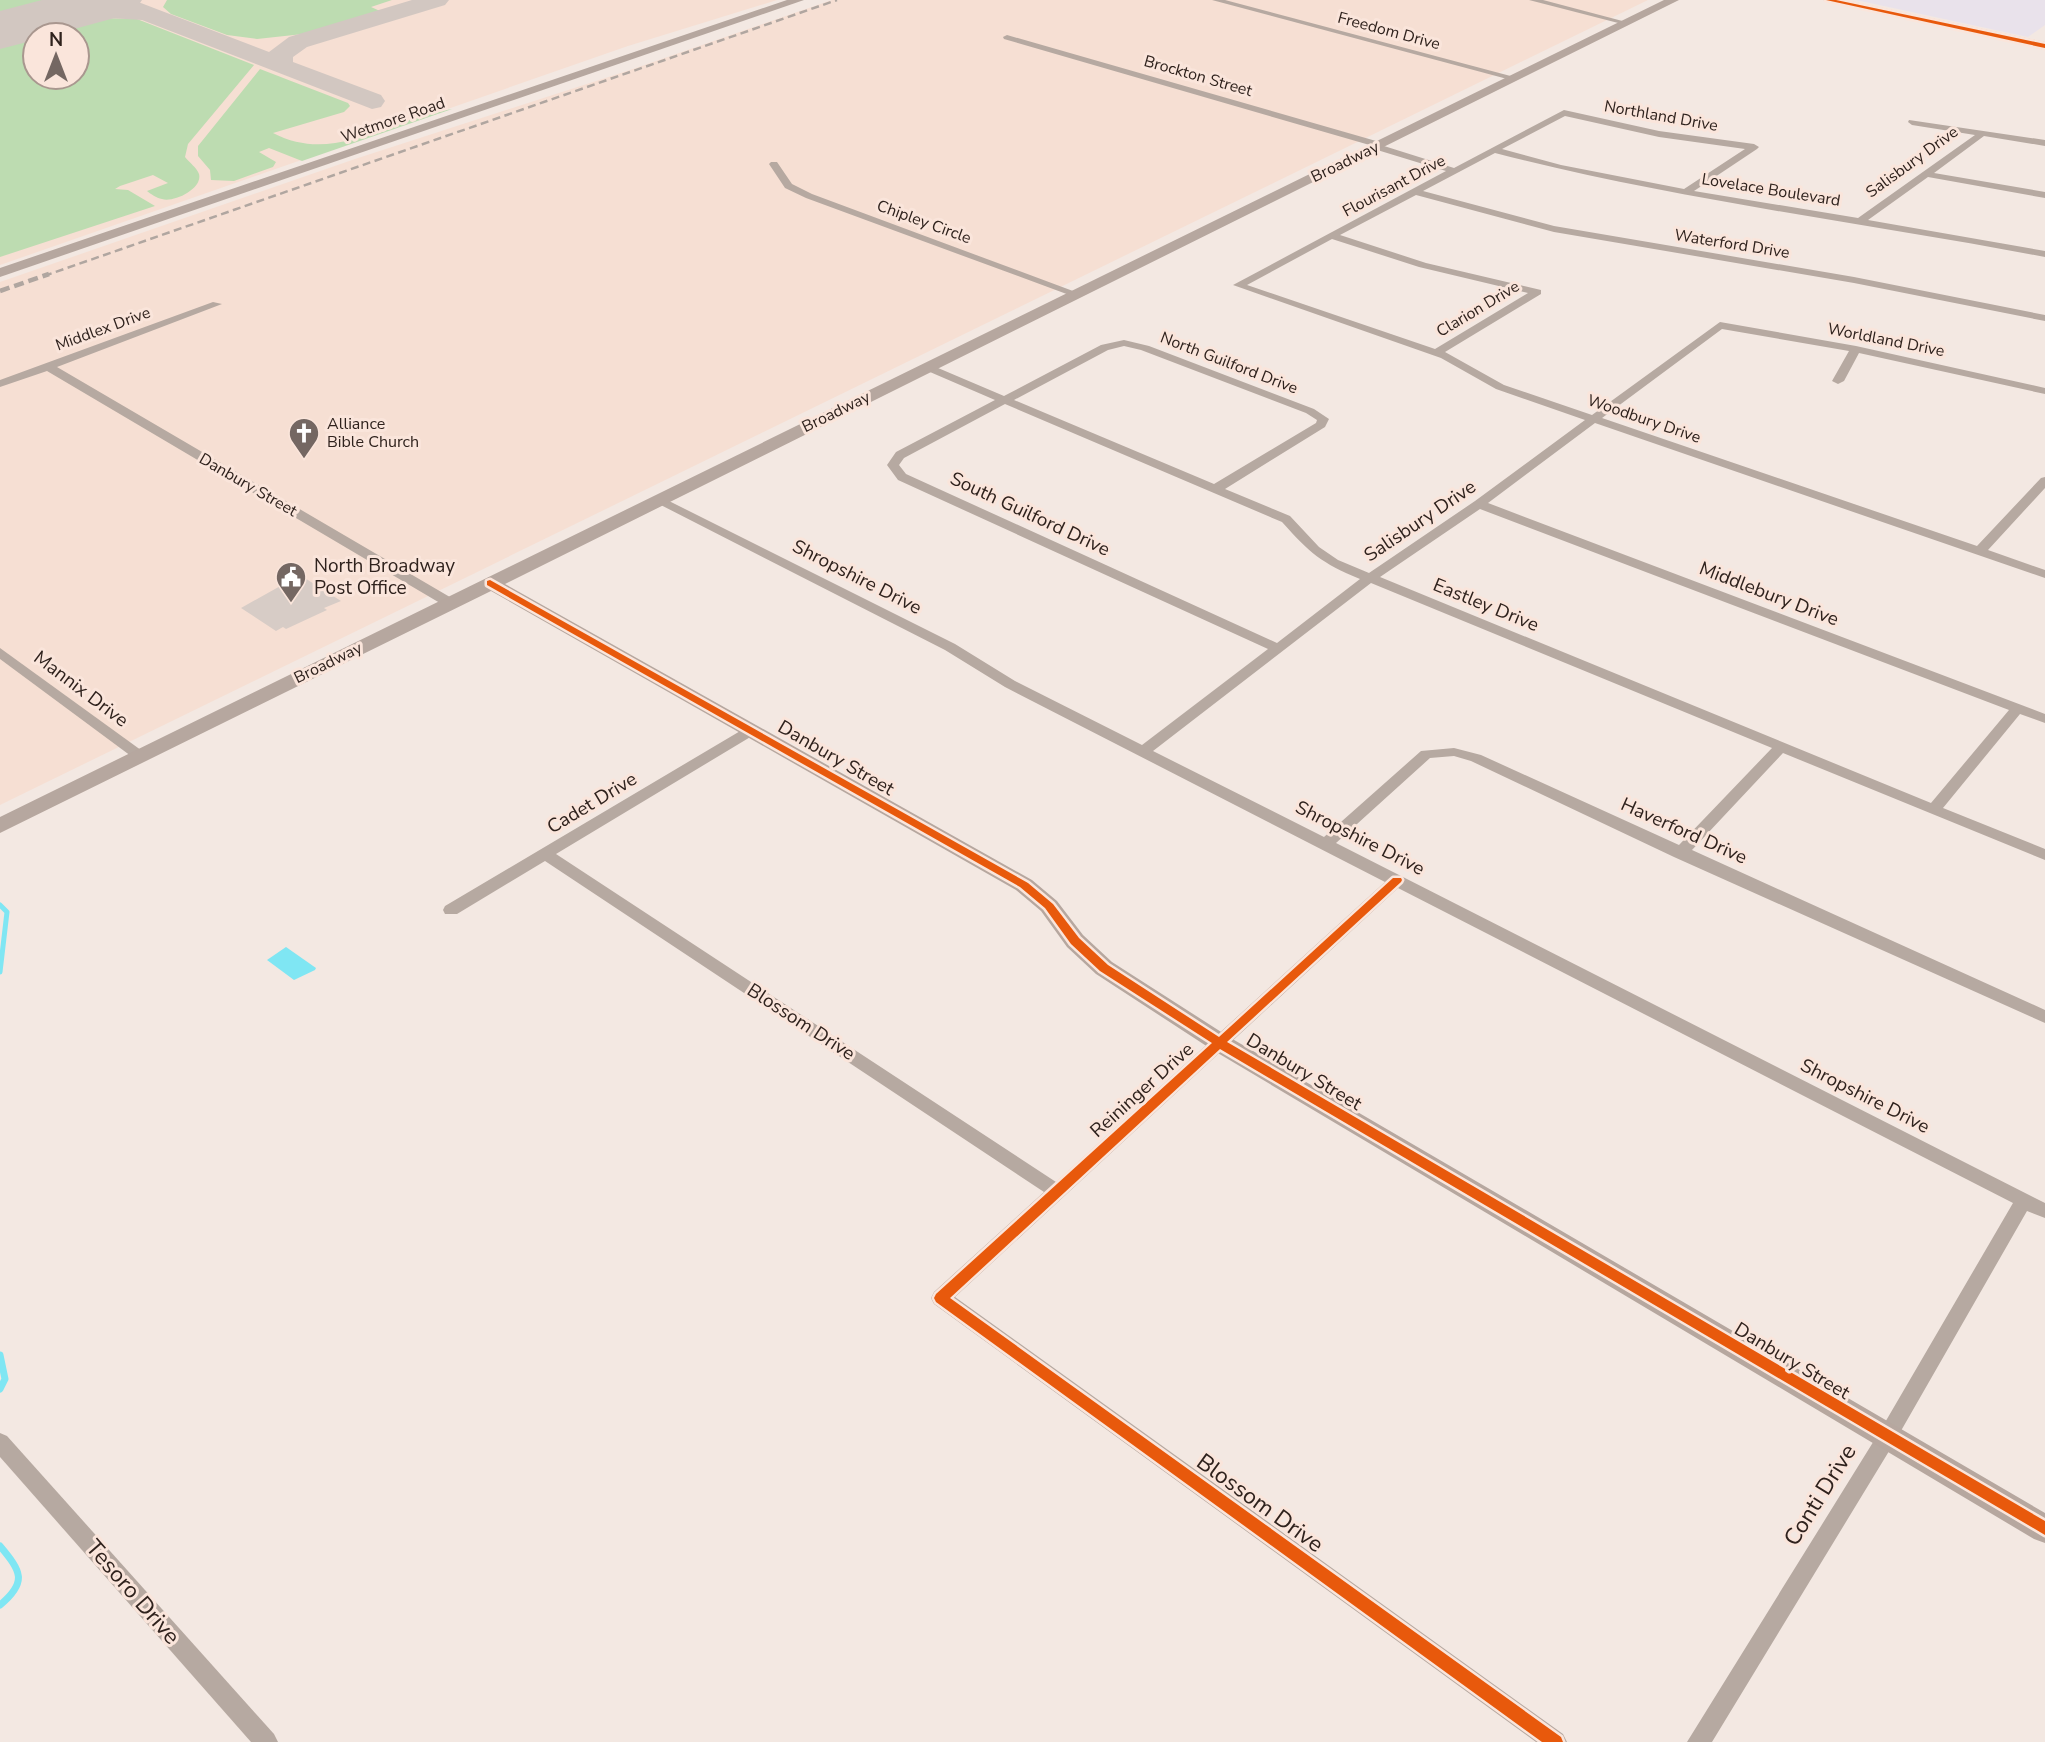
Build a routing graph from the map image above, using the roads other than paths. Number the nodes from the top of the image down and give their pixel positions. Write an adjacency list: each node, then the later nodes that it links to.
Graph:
1 (798, 0): 25 (main road, Wetmore Road)
2 (1216, 0): 9 (street, Freedom Drive)
3 (1533, 0): 6 (street)
4 (1673, 0): 6 (main road, Broadway)
5 (1829, 0): 8 (main road)
6 (1626, 23): 9 (main road, Broadway)
7 (1007, 37): 14 (street, Brockton Street)
8 (2045, 46)
9 (1514, 78): 14 (main road, Broadway)
10 (1563, 113): 15 (street, Flourisant Drive); 20 (street, Northland Drive)
11 (1912, 122): 12 (street)
12 (1983, 133): 13 (street); 18 (street, Salisbury Drive)
13 (2045, 143)
14 (1378, 146): 17 (street, Brockton Street); 27 (main road, Broadway)
15 (1493, 150): 17 (street, Flourisant Drive); 20 (street, Lovelace Boulevard)
16 (774, 164): 27 (street, Chipley Circle)
17 (1455, 171): 19 (street, Flourisant Drive)
18 (1926, 174): 21 (street); 22 (street, Salisbury Drive)
19 (1416, 192): 23 (street, Flourisant Drive); 29 (street, Waterford Drive)
20 (1685, 193): 22 (street, Lovelace Boulevard)
21 (2045, 195)
22 (1862, 220): 24 (street, Lovelace Boulevard)
23 (1332, 236): 26 (street, Flourisant Drive); 32 (street, Clarion Drive)
24 (2045, 254)
25 (0, 273)
26 (1238, 285): 32 (street, Woodbury Drive)
27 (1076, 294): 34 (main road, Broadway)
28 (217, 304): 33 (street, Middlex Drive)
29 (2045, 318)
30 (1720, 325): 31 (street, Worldland Drive); 39 (street, Salisbury Drive)
31 (1856, 349): 35 (street); 37 (street, Worldland Drive)
32 (1436, 353): 39 (street, Woodbury Drive)
33 (47, 366): 36 (street, Middlex Drive); 48 (street, Danbury Street)
34 (927, 367): 38 (street, Eastley Drive); 42 (main road, Broadway)
35 (1838, 380)
36 (0, 384)
37 (2045, 391)
38 (1008, 400): 41 (street, Eastley Drive); 41 (street, North Guilford Drive); 49 (street, South Guilford Drive)
39 (1594, 419): 43 (street, Salisbury Drive); 44 (street, Woodbury Drive)
40 (2045, 481): 44 (street)
41 (1217, 488): 46 (street, Eastley Drive)
42 (657, 500): 47 (main road, Broadway); 55 (street, Shropshire Drive)
43 (1479, 504): 46 (street, Salisbury Drive); 51 (street, Middlebury Drive)
44 (1979, 552): 45 (street, Woodbury Drive)
45 (2045, 574)
46 (1370, 578): 49 (street, Salisbury Drive); 54 (street, Eastley Drive)
47 (490, 583): 48 (main road, Broadway); 53 (main road, Danbury Street)
48 (450, 603): 56 (main road, Broadway)
49 (1277, 648): 55 (street, Salisbury Drive)
50 (0, 652): 56 (street, Mannix Drive)
51 (2017, 709): 52 (street, Middlebury Drive); 57 (street)
52 (2045, 719)
53 (752, 730): 60 (street, Cadet Drive); 66 (main road, Danbury Street)
54 (1782, 747): 57 (street, Eastley Drive); 61 (street)
55 (1144, 751): 59 (street, Shropshire Drive)
56 (140, 756): 58 (main road, Broadway)
57 (1934, 809): 62 (street, Eastley Drive)
58 (0, 825)
59 (1326, 845): 61 (street, Haverford Drive); 63 (street, Shropshire Drive)
60 (546, 853): 64 (street, Cadet Drive); 67 (street, Blossom Drive)
61 (1681, 853): 65 (street, Haverford Drive)
62 (2045, 855)
63 (1397, 880): 66 (street, Reininger Drive); 68 (street, Shropshire Drive)
64 (451, 909)
65 (2045, 1017)
66 (1220, 1043): 67 (street, Reininger Drive); 71 (main road, Danbury Street)
67 (1056, 1191): 70 (street, Reininger Drive)
68 (2024, 1200): 69 (street, Shropshire Drive); 71 (street, Conti Drive)
69 (2045, 1211)
70 (941, 1298): 75 (street, Blossom Drive)
71 (1887, 1437): 73 (main road, Danbury Street); 76 (street, Conti Drive)
72 (0, 1442): 74 (street, Tesoro Drive)
73 (2045, 1529)
74 (266, 1742)
75 (1555, 1742)
76 (1699, 1742)

